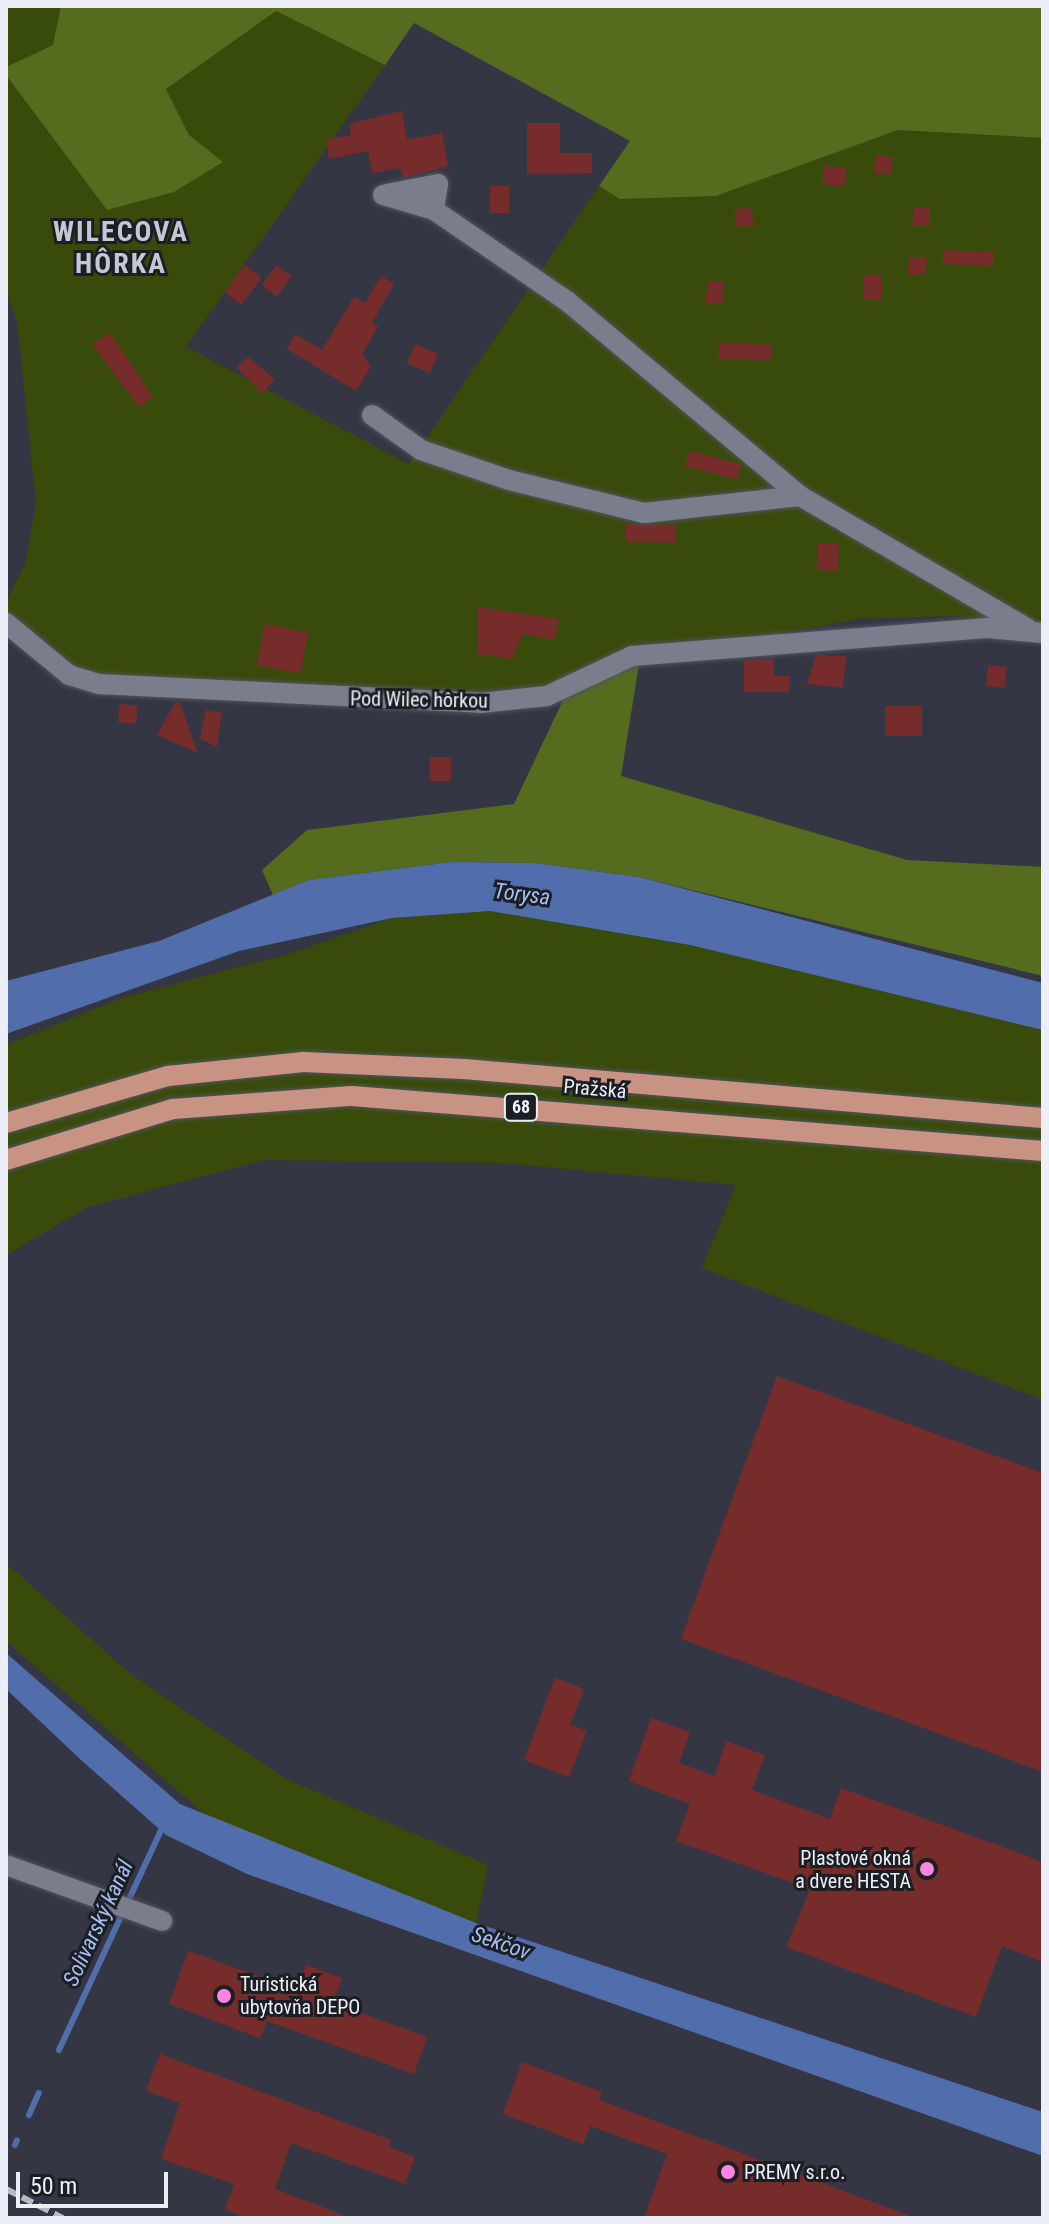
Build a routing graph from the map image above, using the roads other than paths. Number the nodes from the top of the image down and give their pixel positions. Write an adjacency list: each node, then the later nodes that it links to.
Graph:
1 (434, 210): 3 (street, Pod Wilec hôrkou)
2 (372, 415): 3 (street)
3 (800, 496): 5 (street, Pod Wilec hôrkou)
4 (6, 623): 5 (street, Pod Wilec hôrkou)
5 (1038, 632)
6 (1043, 1118): 7 (main road, Pražská / 68)
7 (6, 1123)
8 (1043, 1151): 9 (main road, Pražská / 68)
9 (6, 1160)
10 (6, 1865): 11 (street)
11 (162, 1921)

